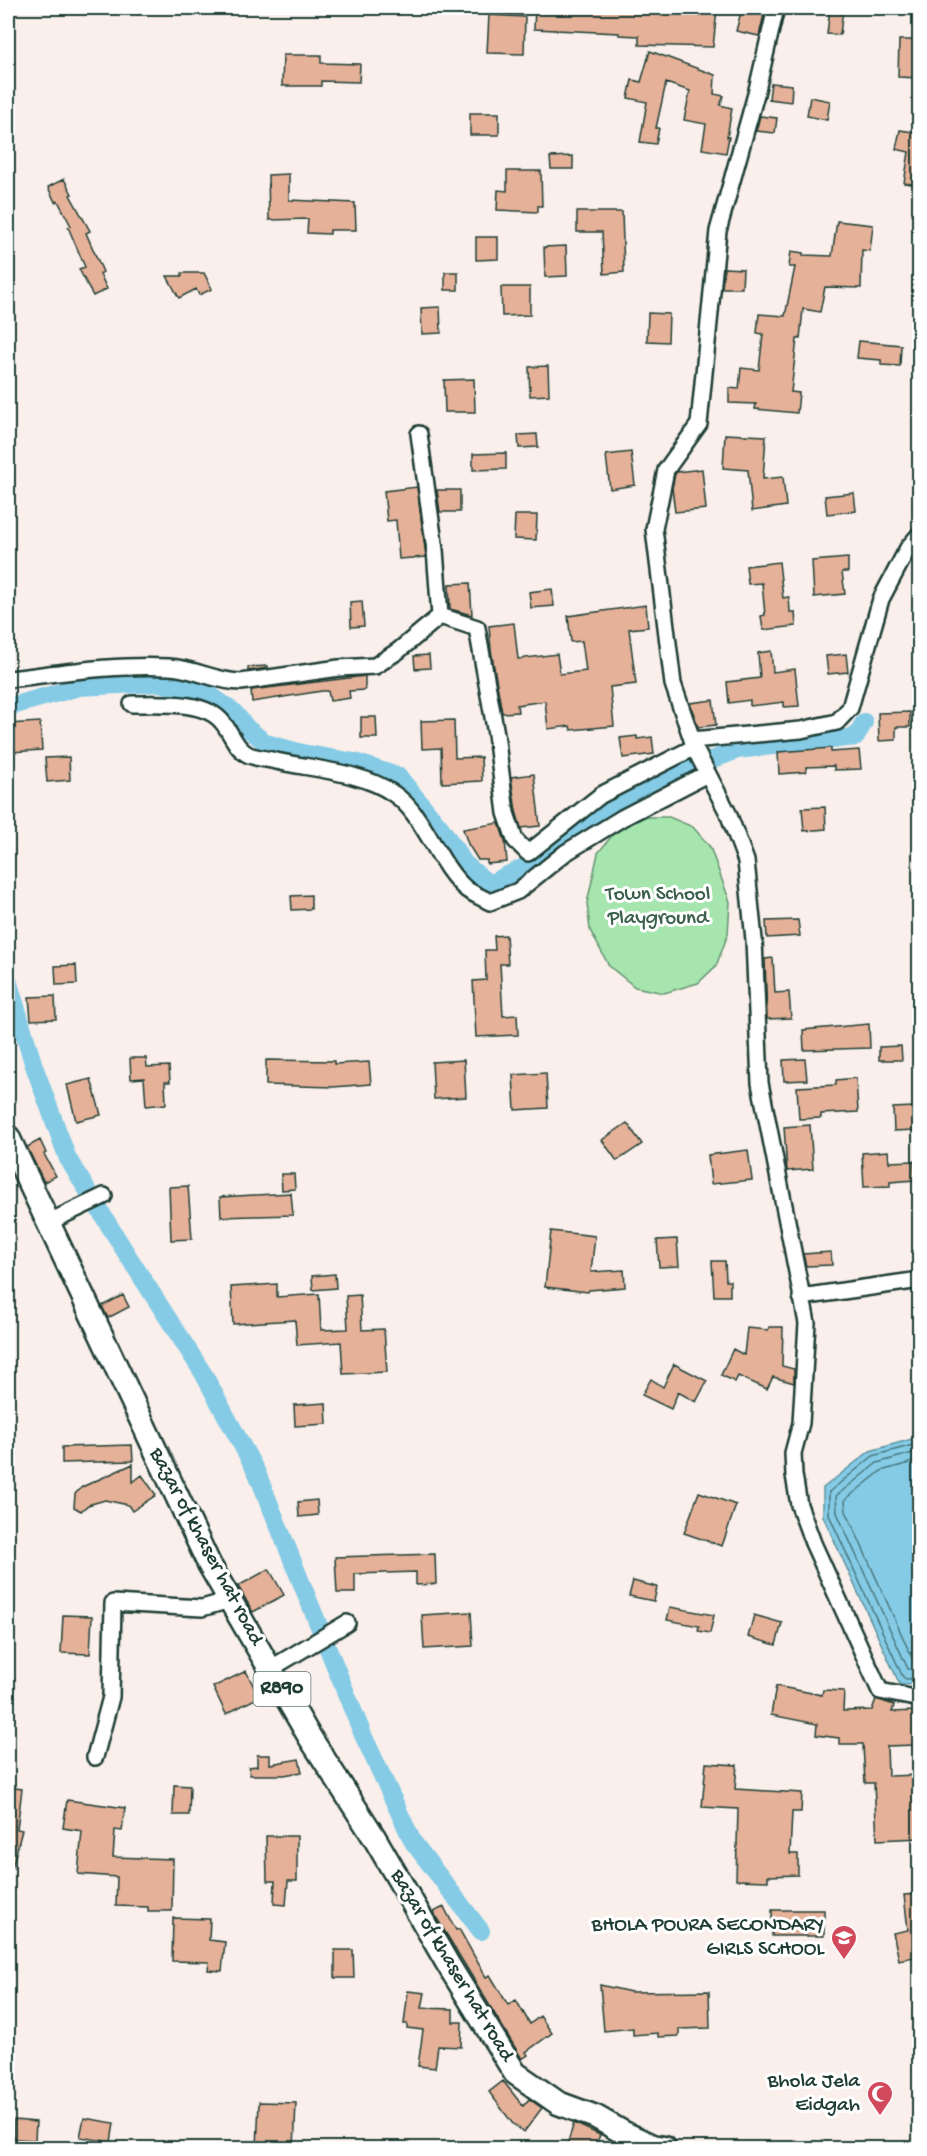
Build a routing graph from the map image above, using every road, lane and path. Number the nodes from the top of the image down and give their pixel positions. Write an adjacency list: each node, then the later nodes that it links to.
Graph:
1 (776, 8): 7 (street)
2 (419, 434): 4 (street)
3 (920, 534): 7 (street)
4 (440, 616): 5 (street); 7 (street)
5 (9, 679)
6 (132, 704): 8 (street)
7 (694, 746): 8 (street)
8 (708, 777): 13 (street)
9 (8, 1137): 11 (main road, Bazar of khaser hat road / R890)
10 (104, 1196): 11 (street)
11 (56, 1219): 14 (main road, Bazar of khaser hat road / R890)
12 (920, 1280): 13 (street)
13 (801, 1297): 17 (street)
14 (230, 1600): 16 (main road, Bazar of khaser hat road / R890); 18 (street)
15 (347, 1623): 16 (street)
16 (270, 1669): 19 (main road, Bazar of khaser hat road / R890)
17 (920, 1699)
18 (95, 1757)
19 (664, 2148)

